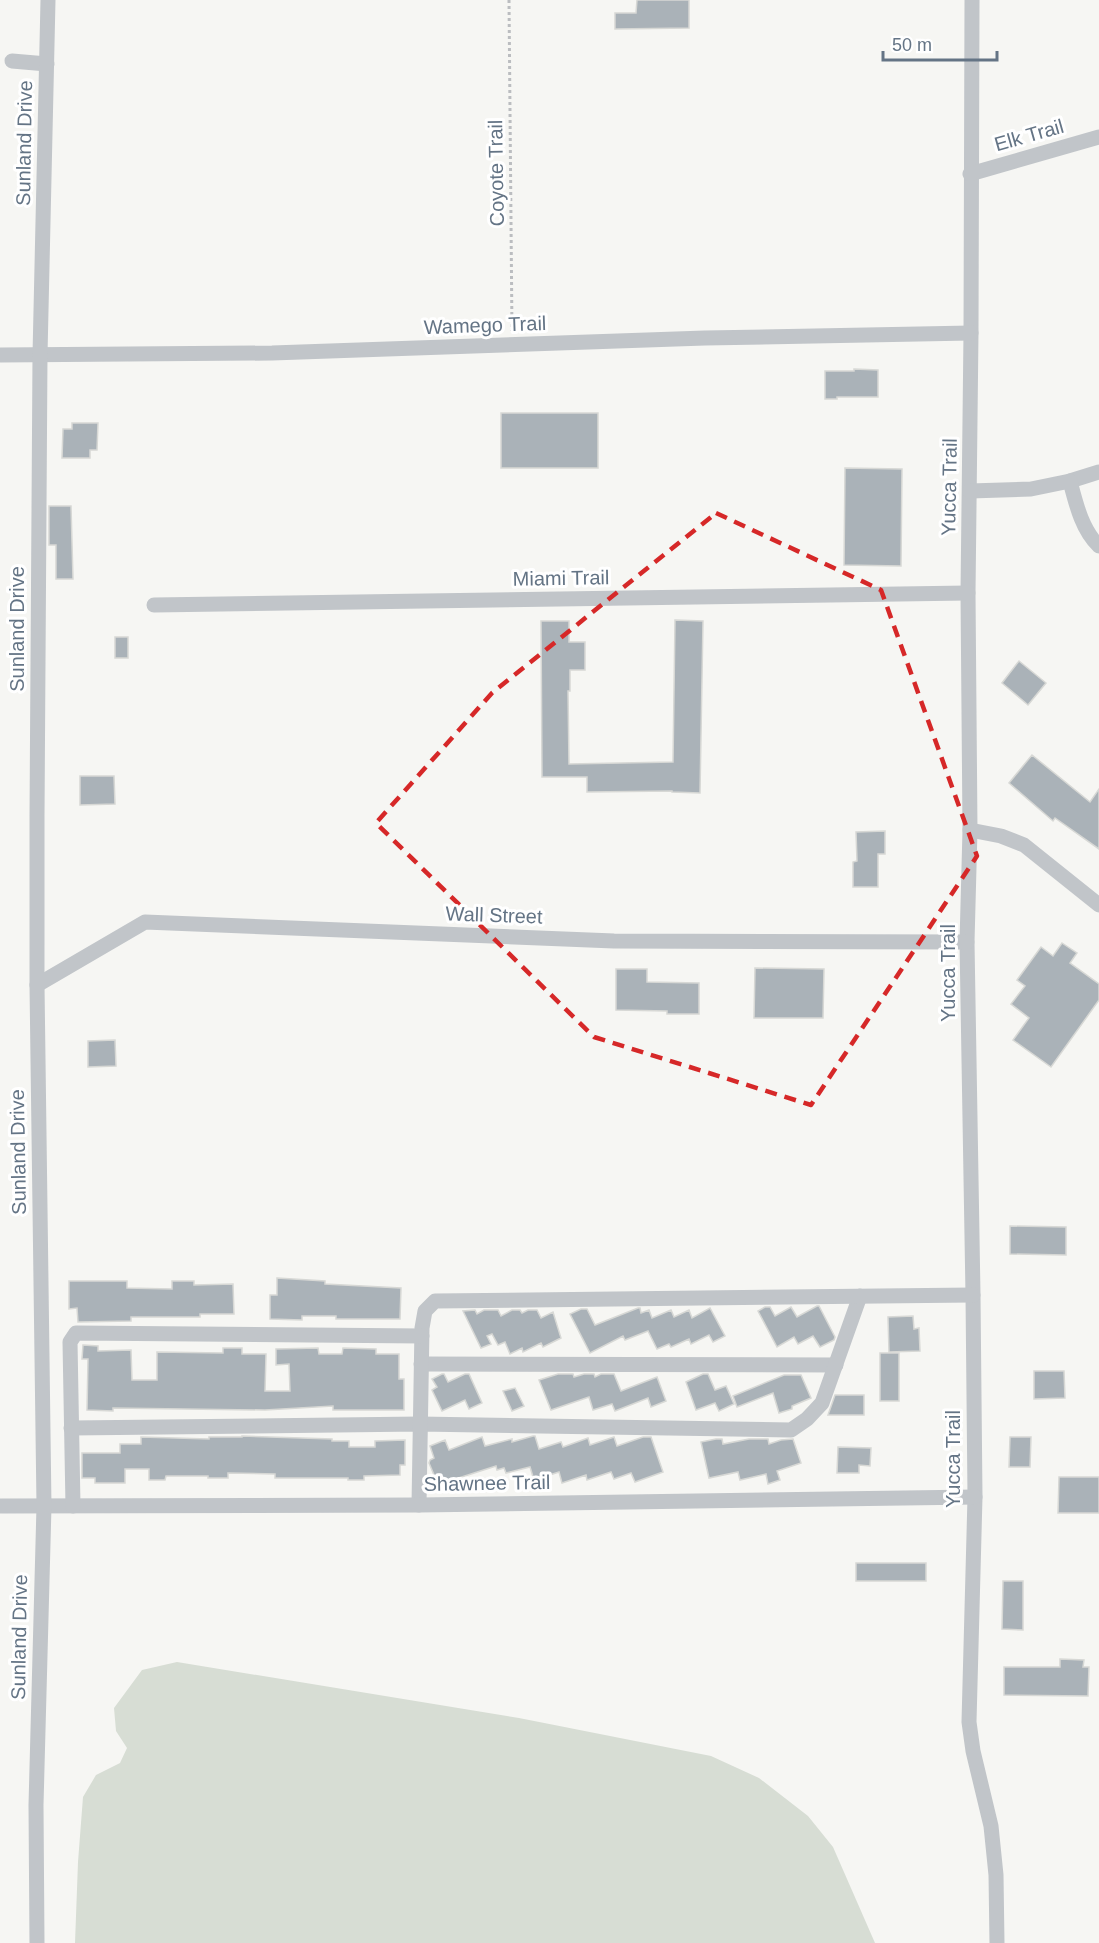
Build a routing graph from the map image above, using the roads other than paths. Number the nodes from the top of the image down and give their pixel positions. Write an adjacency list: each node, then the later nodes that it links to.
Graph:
1 (48, 0): 4 (street, Sunland Drive)
2 (972, 0): 6 (street, Yucca Trail)
3 (12, 61): 4 (street)
4 (47, 64): 9 (street, Sunland Drive)
5 (1099, 136): 6 (street, Elk Trail)
6 (970, 174): 7 (street, Yucca Trail)
7 (971, 333): 9 (street, Wamego Trail); 12 (street, Yucca Trail)
8 (0, 355): 9 (street, Wamego Trail)
9 (40, 355): 19 (street, Sunland Drive)
10 (1099, 472): 11 (street)
11 (1070, 481): 12 (street); 13 (street)
12 (970, 491): 14 (street, Yucca Trail)
13 (1099, 546)
14 (968, 593): 15 (street, Miami Trail); 16 (street, Yucca Trail)
15 (154, 605)
16 (970, 830): 17 (street); 18 (street, Yucca Trail)
17 (1099, 905)
18 (967, 942): 19 (street, Wall Street); 20 (street, Yucca Trail)
19 (37, 985): 30 (street, Sunland Drive)
20 (974, 1295): 21 (street); 27 (street, Yucca Trail)
21 (860, 1296): 22 (street); 24 (street)
22 (422, 1336): 23 (street); 26 (street)
23 (421, 1364): 24 (street); 25 (street)
24 (836, 1365): 25 (street)
25 (420, 1424): 26 (street); 28 (street)
26 (71, 1428): 31 (street)
27 (975, 1497): 28 (street, Shawnee Trail); 33 (street, Yucca Trail)
28 (419, 1505): 31 (street, Shawnee Trail)
29 (0, 1506): 30 (street, Shawnee Trail)
30 (44, 1506): 31 (street, Shawnee Trail); 32 (street, Sunland Drive)
31 (73, 1506)
32 (38, 1943)
33 (997, 1943)

